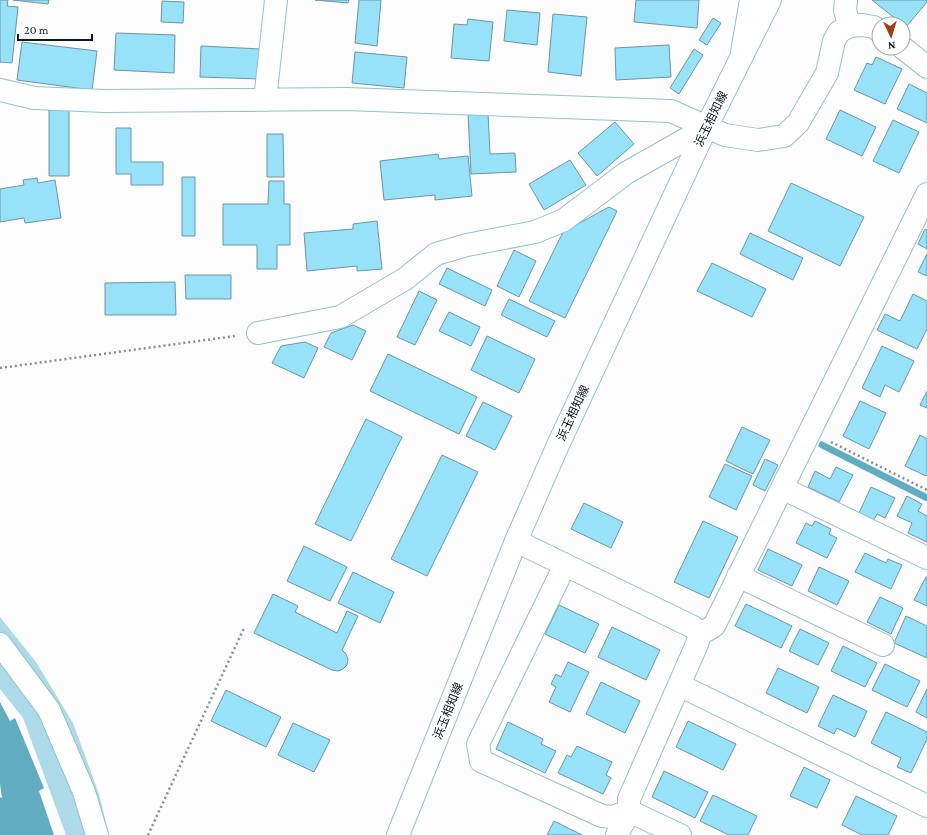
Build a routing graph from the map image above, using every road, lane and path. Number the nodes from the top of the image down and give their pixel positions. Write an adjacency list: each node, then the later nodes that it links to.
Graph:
1 (276, 0): 11 (street)
2 (751, 0): 8 (street)
3 (770, 0): 8 (street, 浜玉相知線)
4 (846, 0): 5 (street)
5 (849, 26): 6 (street); 12 (street)
6 (871, 26)
7 (911, 54): 9 (street)
8 (741, 59): 12 (street, 浜玉相知線)
9 (927, 67)
10 (0, 90): 11 (street)
11 (265, 100): 12 (street)
12 (706, 128): 14 (street); 19 (street, 浜玉相知線)
13 (927, 194): 16 (street)
14 (258, 333): 15 (path)
15 (0, 368)
16 (810, 431): 17 (street); 18 (path)
17 (782, 488): 20 (street); 22 (street)
18 (927, 490)
19 (516, 542): 21 (street); 32 (street, 浜玉相知線)
20 (927, 558)
21 (565, 565): 24 (street); 29 (street)
22 (738, 576): 24 (street); 26 (street)
23 (244, 628): 31 (path)
24 (700, 634): 27 (street)
25 (0, 644): 30 (street)
26 (883, 645)
27 (679, 685): 28 (street); 29 (street)
28 (927, 806)
29 (629, 811): 33 (street); 34 (street)
30 (96, 835)
31 (148, 835)
32 (398, 835)
33 (618, 835)
34 (680, 835)

